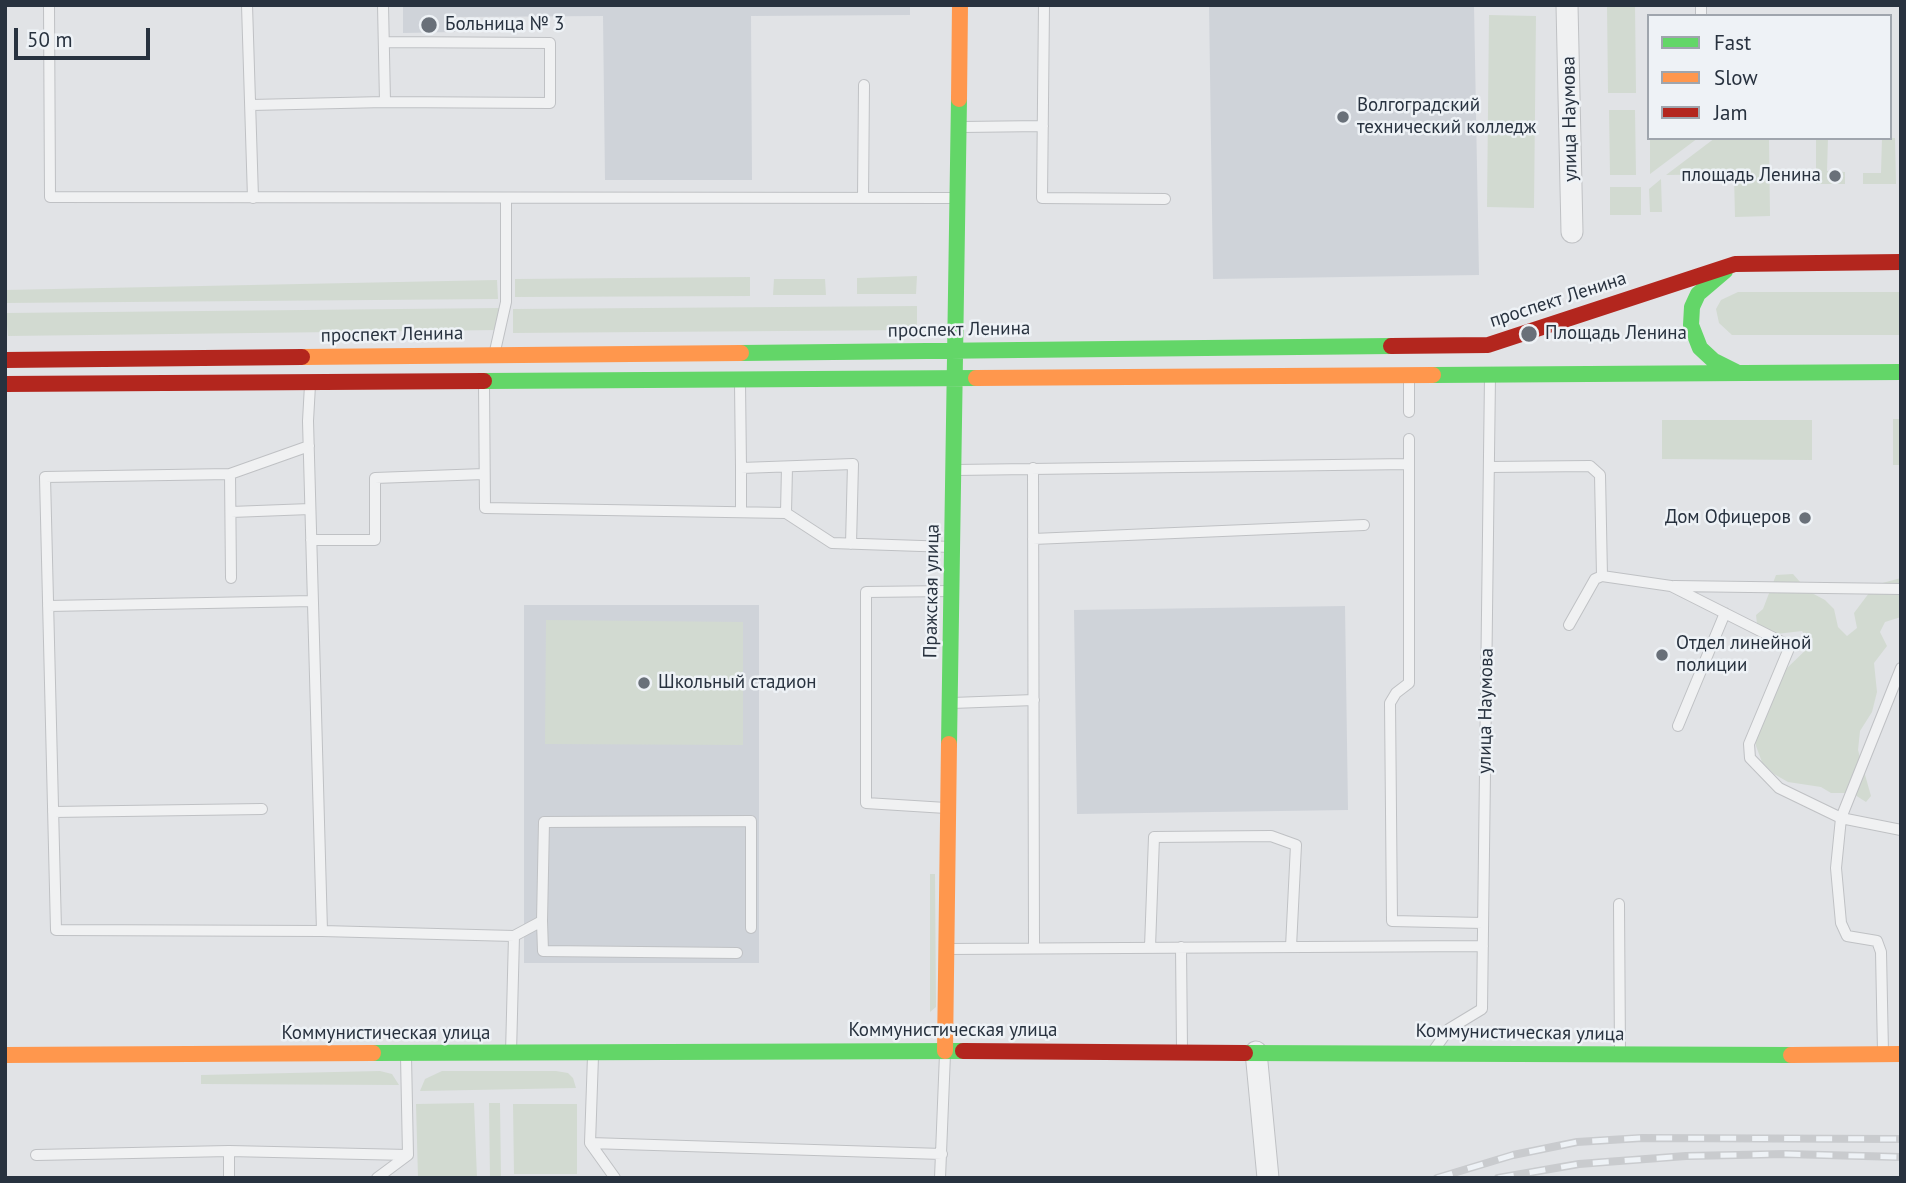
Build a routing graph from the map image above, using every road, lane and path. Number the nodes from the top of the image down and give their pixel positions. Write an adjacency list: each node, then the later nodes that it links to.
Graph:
1 (49, 5): 13 (lane)
2 (247, 5): 10 (lane)
3 (383, 5): 7 (lane)
4 (960, 5): 12 (main road, Пражская улица)
5 (1044, 5): 11 (lane)
6 (1567, 5): 18 (street, улица Наумова)
7 (384, 42): 9 (lane); 9 (lane)
8 (864, 85): 15 (lane)
9 (385, 102): 10 (lane)
10 (251, 105): 13 (lane)
11 (1043, 126): 12 (lane); 17 (lane)
12 (959, 127): 16 (main road, Пражская улица)
13 (253, 198): 14 (lane)
14 (506, 198): 15 (lane); 23 (lane)
15 (863, 198): 16 (lane)
16 (959, 198): 22 (main road, Пражская улица)
17 (1165, 199)
18 (1572, 232)
19 (1901, 262): 20 (main road, проспект Ленина)
20 (1735, 264): 21 (main road, проспект Ленина); 25 (main road)
21 (1488, 345): 22 (main road, проспект Ленина); 27 (main road, улица Наумова)
22 (955, 351): 23 (main road, проспект Ленина); 29 (main road, Пражская улица)
23 (495, 355): 24 (main road, проспект Ленина)
24 (5, 360)
25 (1736, 372): 26 (main road); 27 (main road)
26 (1901, 372)
27 (1490, 375): 28 (main road); 39 (lane, улица Наумова)
28 (1409, 376): 29 (main road); 34 (lane)
29 (956, 379): 30 (main road); 42 (main road, Пражская улица)
30 (740, 380): 31 (main road); 40 (lane)
31 (484, 382): 32 (main road); 44 (lane)
32 (310, 383): 33 (main road); 36 (lane)
33 (5, 384)
34 (1409, 412)
35 (1409, 439): 37 (lane)
36 (309, 446): 43 (lane); 45 (lane)
37 (1409, 464): 41 (lane); 74 (lane)
38 (787, 467): 40 (lane); 48 (lane); 52 (lane)
39 (1490, 467): 54 (lane); 74 (lane, улица Наумова)
40 (741, 468): 47 (lane)
41 (1033, 468): 42 (lane); 50 (lane)
42 (955, 470): 53 (main road, Пражская улица)
43 (230, 474): 46 (lane); 60 (lane)
44 (484, 474): 47 (lane); 51 (lane)
45 (310, 509): 46 (lane); 51 (lane)
46 (231, 512): 55 (lane)
47 (741, 512): 48 (lane)
48 (786, 513): 52 (lane)
49 (1364, 525): 50 (lane)
50 (1033, 538): 64 (lane)
51 (311, 540): 59 (lane)
52 (851, 544): 53 (lane)
53 (954, 548): 58 (main road, Пражская улица)
54 (1602, 576): 56 (lane); 62 (lane)
55 (231, 578)
56 (1671, 586): 57 (lane); 61 (lane)
57 (1901, 589)
58 (953, 591): 65 (main road, Пражская улица); 67 (lane)
59 (313, 601): 60 (lane); 76 (lane)
60 (48, 606): 69 (lane)
61 (1725, 613): 66 (lane); 70 (lane)
62 (1569, 625)
63 (1901, 668): 70 (lane)
64 (1034, 701): 65 (lane); 83 (lane)
65 (951, 703): 67 (main road, Пражская улица)
66 (1678, 726)
67 (950, 808): 82 (main road, Пражская улица)
68 (262, 809): 69 (lane)
69 (53, 812): 76 (lane)
70 (1841, 818): 71 (lane); 90 (lane)
71 (1901, 830)
72 (1619, 904): 95 (lane)
73 (542, 921): 75 (lane); 77 (lane); 84 (lane)
74 (1483, 923): 78 (lane, улица Наумова)
75 (751, 928)
76 (322, 931): 77 (lane)
77 (513, 936): 93 (lane)
78 (1483, 946): 81 (lane); 88 (lane, улица Наумова)
79 (1150, 947): 80 (lane); 81 (lane); 83 (lane)
80 (1181, 947): 81 (lane); 86 (lane)
81 (1291, 947)
82 (947, 948): 83 (lane); 85 (main road, Пражская улица)
83 (1034, 948)
84 (737, 953)
85 (945, 1051): 86 (main road, Коммунистическая улица); 94 (main road, Коммунистическая улица); 98 (lane, Пражская улица)
86 (1182, 1052): 87 (main road, Коммунистическая улица)
87 (1256, 1052): 88 (main road, Коммунистическая улица); 105 (street)
88 (1432, 1052): 95 (main road, Коммунистическая улица)
89 (406, 1053): 92 (main road, Коммунистическая улица); 93 (main road, Коммунистическая улица); 100 (lane)
90 (1884, 1054): 91 (main road, Коммунистическая улица); 95 (main road, Коммунистическая улица)
91 (1901, 1054)
92 (5, 1055)
93 (511, 1055): 94 (main road, Коммунистическая улица)
94 (593, 1055): 96 (lane)
95 (1620, 1056)
96 (590, 1143): 98 (lane); 103 (lane)
97 (229, 1151): 99 (lane); 100 (lane); 101 (lane)
98 (943, 1154): 104 (lane, Пражская улица)
99 (36, 1155)
100 (408, 1155): 102 (lane)
101 (229, 1178)
102 (377, 1178)
103 (615, 1178)
104 (940, 1178)
105 (1269, 1178)

